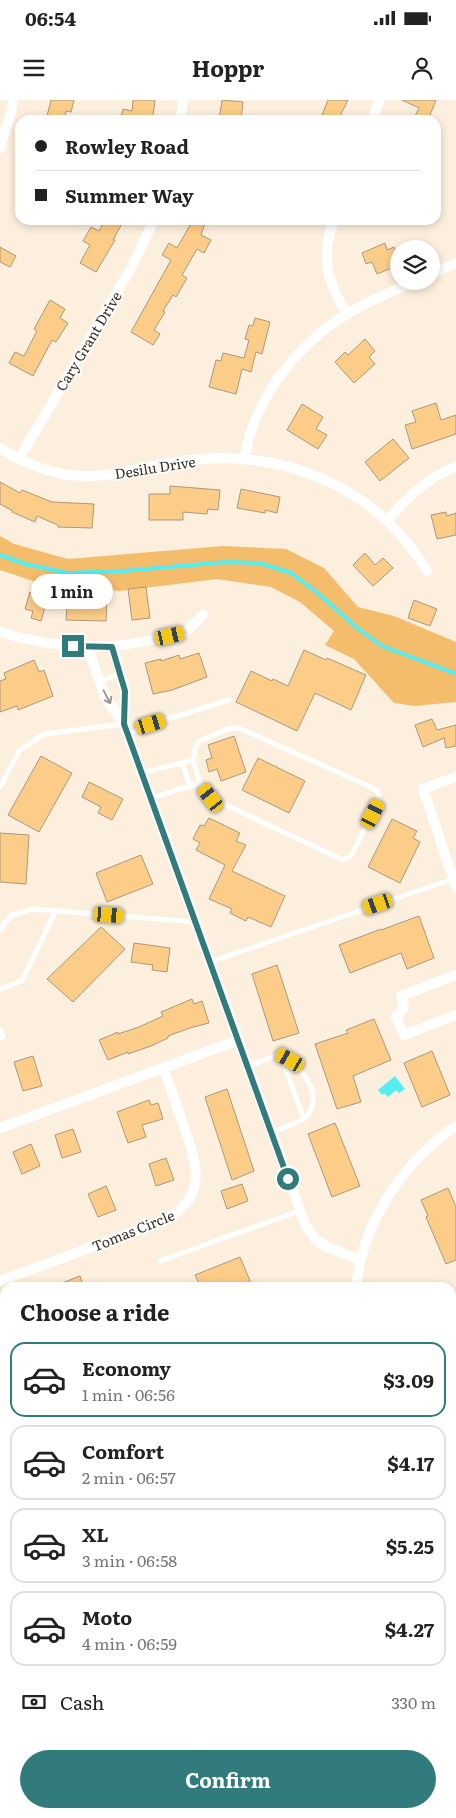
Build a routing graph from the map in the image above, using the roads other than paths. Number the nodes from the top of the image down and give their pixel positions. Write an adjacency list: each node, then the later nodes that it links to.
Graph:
1 (13, 100): 6 (street)
2 (183, 100): 4 (street)
3 (380, 100): 5 (street)
4 (181, 115)
5 (374, 115)
6 (0, 148)
7 (152, 225): 14 (street, Cary Grant Drive)
8 (332, 225): 12 (street)
9 (456, 263): 10 (street)
10 (440, 270)
11 (396, 290): 12 (street)
12 (347, 314): 15 (street)
13 (0, 448): 14 (street, Desilu Drive)
14 (18, 459): 15 (street, Desilu Drive)
15 (244, 460): 17 (street, Desilu Drive)
16 (456, 467): 17 (street)
17 (387, 521): 18 (street, Desilu Drive)
18 (427, 571)
19 (203, 614): 22 (street)
20 (4, 634): 21 (street); 23 (street)
21 (0, 644)
22 (112, 647): 23 (street); 24 (street)
23 (88, 648): 25 (street)
24 (120, 674): 25 (lane); 27 (street)
25 (100, 681): 27 (street, one-way to 27)
26 (229, 700): 27 (lane)
27 (126, 729): 30 (street); 34 (lane)
28 (193, 760): 29 (lane); 32 (lane); 32 (lane)
29 (182, 763): 30 (lane); 33 (lane)
30 (142, 774): 35 (street)
31 (456, 777): 36 (street)
32 (200, 784): 33 (lane)
33 (190, 786): 35 (lane)
34 (0, 787)
35 (151, 798): 38 (street)
36 (455, 883): 40 (lane)
37 (56, 910): 38 (lane); 39 (lane); 42 (lane)
38 (196, 922): 40 (street)
39 (0, 929)
40 (210, 962): 46 (street)
41 (456, 975): 43 (street)
42 (0, 989)
43 (456, 1015)
44 (0, 1029): 45 (lane)
45 (0, 1038)
46 (239, 1040): 48 (street); 49 (street)
47 (280, 1054): 48 (lane); 50 (lane); 50 (lane)
48 (248, 1066): 53 (street)
49 (164, 1069): 52 (street); 57 (street, Tomas Circle)
50 (304, 1119): 53 (lane)
51 (456, 1126): 55 (street)
52 (0, 1128)
53 (272, 1133): 54 (street)
54 (299, 1211): 55 (street); 56 (lane)
55 (360, 1260): 58 (street)
56 (160, 1261)
57 (0, 1281)
58 (357, 1282)

